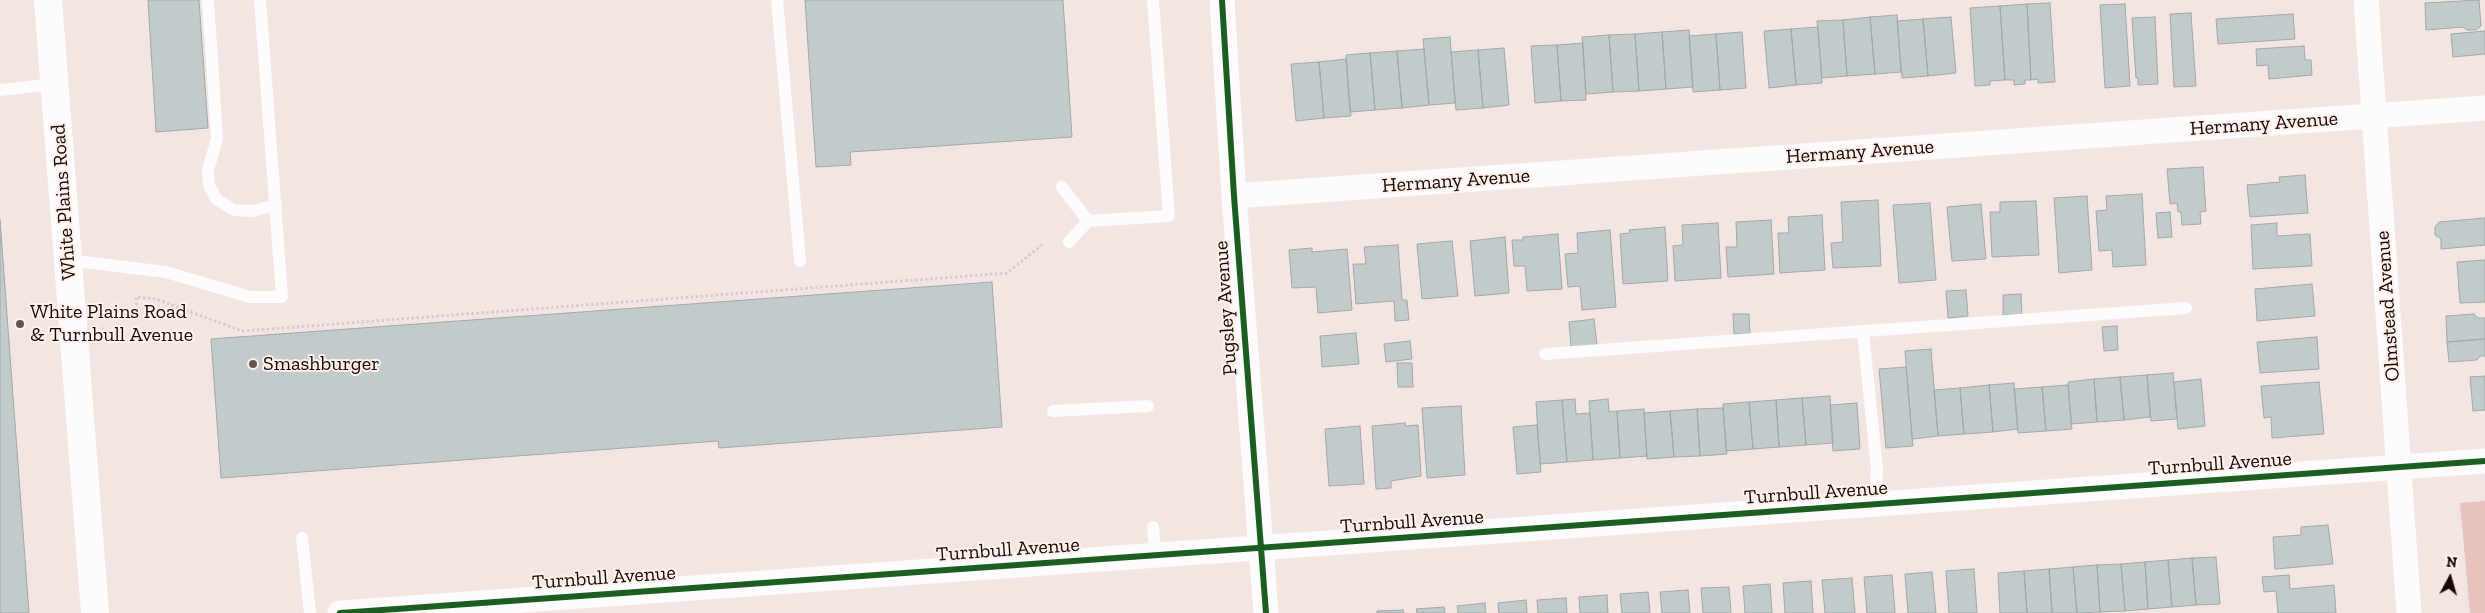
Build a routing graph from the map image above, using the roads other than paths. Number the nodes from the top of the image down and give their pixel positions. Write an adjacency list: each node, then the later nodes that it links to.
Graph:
1 (48, 0): 8 (main road, White Plains Road)
2 (208, 0): 14 (lane)
3 (260, 0): 14 (lane)
4 (777, 0): 18 (lane)
5 (1153, 0): 15 (lane)
6 (1222, 0): 13 (street, Pugsley Avenue)
7 (2366, 0): 11 (street, Olmstead Avenue)
8 (55, 84): 9 (lane); 17 (main road, White Plains Road)
9 (0, 90)
10 (2485, 108): 11 (street, Hermany Avenue)
11 (2374, 116): 13 (street, Hermany Avenue); 25 (street, Olmstead Avenue)
12 (1062, 187): 15 (lane)
13 (1234, 196): 29 (street, Pugsley Avenue)
14 (276, 205): 17 (lane)
15 (1088, 221): 16 (lane)
16 (1069, 242)
17 (68, 260): 32 (main road, White Plains Road)
18 (800, 261)
19 (2186, 308): 20 (lane)
20 (1863, 332): 21 (lane); 26 (lane)
21 (1545, 354)
22 (1148, 406): 23 (lane)
23 (1053, 411)
24 (2485, 461): 25 (street, Turnbull Avenue)
25 (2399, 467): 26 (street, Turnbull Avenue); 36 (street, Olmstead Avenue)
26 (1875, 505): 29 (street, Turnbull Avenue)
27 (1153, 528): 30 (lane)
28 (302, 538): 33 (lane)
29 (1261, 549): 30 (street, Turnbull Avenue); 35 (street, Pugsley Avenue)
30 (1155, 556): 31 (street, Turnbull Avenue)
31 (448, 609): 34 (street, Turnbull Avenue)
32 (95, 613)
33 (310, 613)
34 (340, 613)
35 (1266, 613)
36 (2409, 613)

